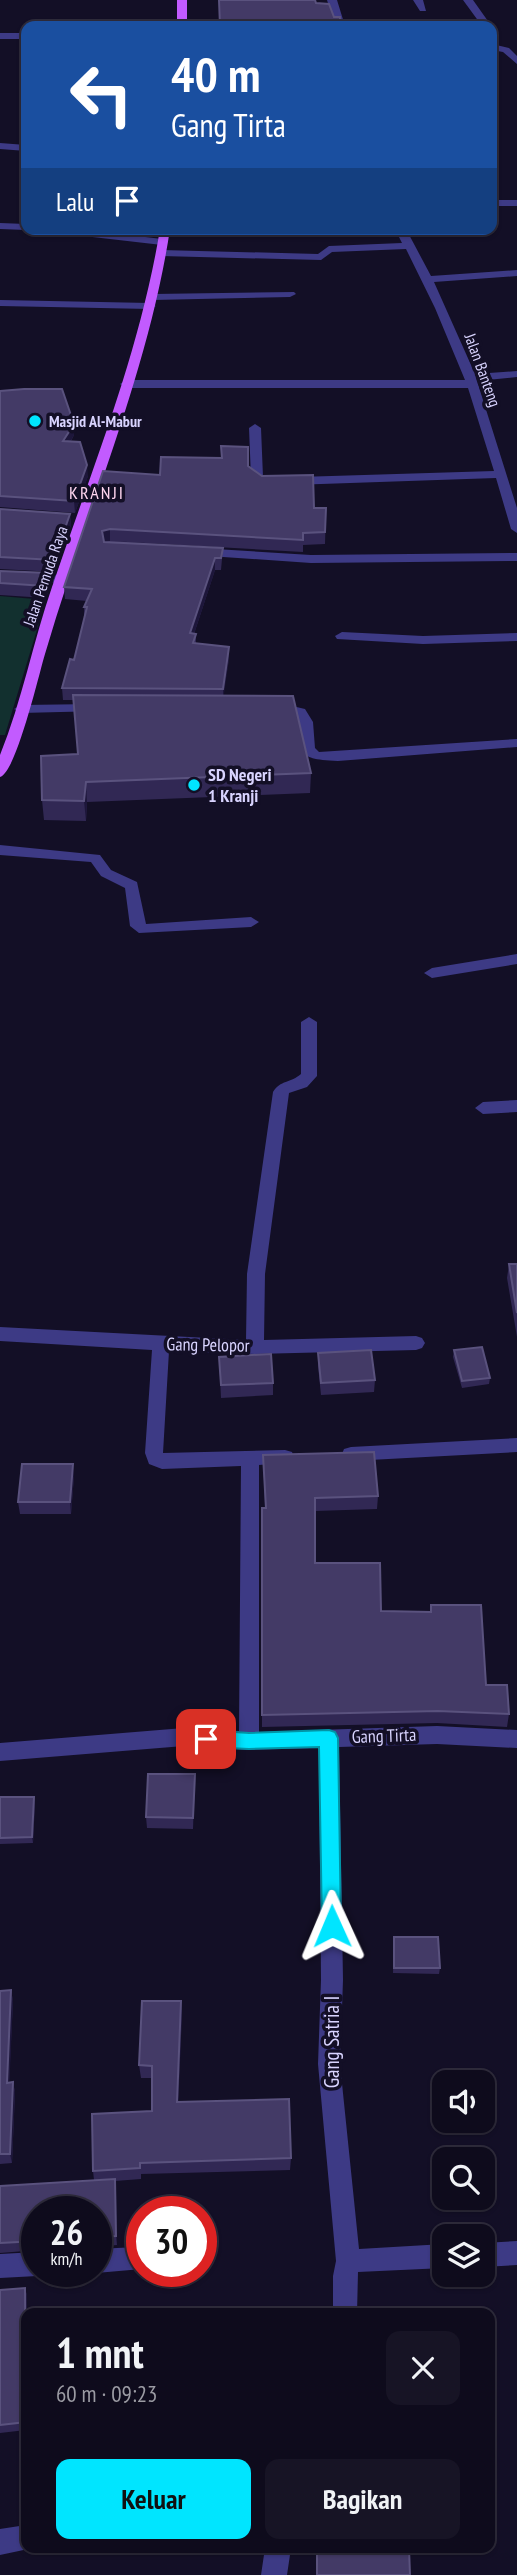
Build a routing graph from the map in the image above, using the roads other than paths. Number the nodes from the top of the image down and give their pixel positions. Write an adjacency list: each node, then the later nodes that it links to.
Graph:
1 (182, 0): 4 (main road)
2 (332, 0): 5 (street)
3 (468, 0): 6 (street)
4 (182, 21)
5 (338, 21)
6 (483, 21)
7 (0, 36): 8 (street)
8 (21, 36)
9 (497, 48): 10 (street)
10 (517, 61)
11 (0, 146): 12 (street)
12 (21, 148)
13 (497, 203): 14 (street)
14 (517, 204)
15 (0, 226): 16 (street)
16 (21, 227)
17 (106, 235): 19 (street)
18 (403, 235): 20 (street, Jalan Banteng)
19 (163, 241): 20 (street); 24 (main road, Jalan Pemuda Raya)
20 (409, 246): 22 (street, Jalan Banteng)
21 (517, 273): 22 (street)
22 (428, 279): 27 (street, Jalan Banteng)
23 (290, 294): 24 (street)
24 (151, 302): 25 (street); 28 (main road, Jalan Pemuda Raya)
25 (0, 303)
26 (517, 374): 27 (street)
27 (472, 383): 28 (street); 29 (street); 32 (street, Jalan Banteng)
28 (126, 384): 37 (main road, Jalan Pemuda Raya)
29 (517, 384)
30 (255, 428): 32 (street)
31 (517, 465): 32 (street)
32 (499, 470): 33 (street, Jalan Banteng)
33 (517, 529)
34 (180, 551): 35 (street)
35 (517, 557)
36 (0, 576): 37 (street)
37 (61, 579): 42 (main road, Jalan Pemuda Raya)
38 (342, 636): 39 (street)
39 (517, 637)
40 (260, 706): 44 (street)
41 (117, 708): 42 (street)
42 (21, 709): 43 (main road, Jalan Pemuda Raya)
43 (6, 740): 45 (main road, Jalan Pemuda Raya)
44 (517, 743)
45 (0, 773)
46 (0, 850): 47 (street)
47 (251, 922)
48 (517, 959): 49 (street)
49 (432, 973)
50 (309, 1023): 56 (street)
51 (517, 1105): 52 (street)
52 (482, 1108)
53 (0, 1334): 55 (street, Gang Pelopor)
54 (416, 1343): 56 (street, Gang Pelopor)
55 (161, 1344): 56 (street, Gang Pelopor); 60 (street)
56 (255, 1346)
57 (517, 1445): 58 (street)
58 (329, 1455)
59 (303, 1456): 60 (street)
60 (250, 1458): 63 (street)
61 (329, 1738): 62 (street, Gang Tirta); 63 (street, Gang Tirta); 68 (street, Gang Satria I)
62 (517, 1739)
63 (249, 1741): 64 (street, Gang Tirta)
64 (0, 1752)
65 (517, 2253): 66 (street)
66 (495, 2254)
67 (432, 2257): 68 (street)
68 (348, 2261): 71 (street, Gang Satria I)
69 (21, 2265): 70 (street)
70 (0, 2266)
71 (345, 2308)
72 (21, 2539): 73 (street)
73 (0, 2542)
74 (277, 2553): 75 (street)
75 (274, 2575)

